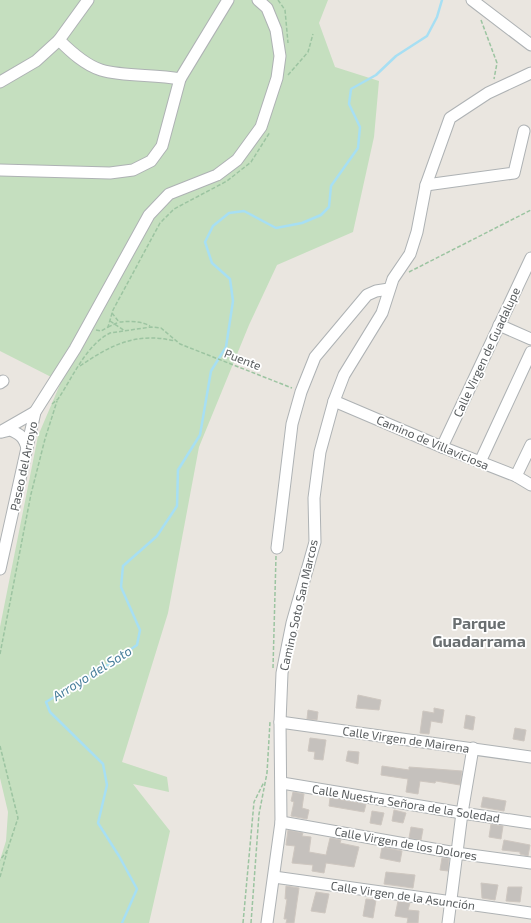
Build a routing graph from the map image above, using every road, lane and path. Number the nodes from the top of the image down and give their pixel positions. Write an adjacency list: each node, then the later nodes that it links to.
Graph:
1 (88, 0): 8 (street)
2 (228, 0): 14 (street)
3 (258, 0): 13 (street, Paseo del Arroyo)
4 (278, 0): 10 (path)
5 (472, 0): 9 (street)
6 (481, 19): 16 (path)
7 (313, 34): 13 (path)
8 (59, 40): 14 (street); 15 (street)
9 (531, 44)
10 (289, 49)
11 (288, 69): 13 (path)
12 (531, 73): 16 (street, Camino Soto San Marcos)
13 (282, 77): 30 (street, Paseo del Arroyo)
14 (180, 79): 19 (street)
15 (0, 82)
16 (488, 93): 20 (street, Camino Soto San Marcos)
17 (271, 128): 25 (path)
18 (524, 131): 20 (street)
19 (0, 170)
20 (426, 185): 24 (street, Camino Soto San Marcos)
21 (531, 210): 23 (path)
22 (531, 258): 29 (street, Calle Virgen de Guadalupe)
23 (405, 274)
24 (389, 289): 40 (street, Camino Soto San Marcos); 50 (street)
25 (112, 313): 26 (path); 27 (path)
26 (110, 321): 28 (path); 31 (path)
27 (119, 322): 28 (path); 32 (path, Puente)
28 (115, 324): 31 (path); 33 (path)
29 (500, 325): 34 (street); 45 (street, Calle Virgen de Guadalupe)
30 (86, 327): 31 (path); 42 (street, Paseo del Arroyo)
31 (108, 327)
32 (151, 327): 33 (path); 35 (path, Puente)
33 (126, 331): 37 (path)
34 (531, 339)
35 (177, 342): 37 (path); 38 (path, Puente)
36 (531, 352): 47 (street)
37 (80, 366): 39 (path)
38 (292, 388)
39 (57, 401): 41 (path); 52 (path)
40 (334, 401): 45 (street, Camino de Villaviciosa); 55 (street, Camino Soto San Marcos)
41 (50, 404)
42 (35, 412): 43 (street); 46 (street, Paseo del Arroyo)
43 (0, 432): 46 (street)
44 (531, 445): 48 (street)
45 (442, 447): 47 (street, Camino de Villaviciosa)
46 (27, 448): 51 (street, Paseo del Arroyo)
47 (480, 462): 48 (street, Camino de Villaviciosa)
48 (516, 476): 49 (street, Camino de Villaviciosa)
49 (531, 485)
50 (277, 548): 53 (path)
51 (0, 569)
52 (0, 654)
53 (272, 673)
54 (270, 716): 59 (path)
55 (280, 722): 57 (street, Calle Virgen de Mairena); 60 (street, Camino Soto San Marcos)
56 (0, 746): 64 (path)
57 (473, 748): 58 (street, Calle Virgen de Mairena); 61 (street)
58 (531, 757)
59 (266, 779): 60 (path); 72 (path); 73 (path)
60 (282, 783): 61 (street, Calle Nuestra Señora de la Soledad); 62 (street, Camino Soto San Marcos)
61 (462, 814): 63 (street, Calle Nuestra Señora de la Soledad); 65 (street)
62 (281, 822): 65 (street, Calle Virgen de los Dolores); 68 (street, Camino Soto San Marcos)
63 (531, 823)
64 (7, 851): 66 (path); 69 (path)
65 (456, 853): 67 (street, Calle Virgen de los Dolores); 70 (street)
66 (0, 860)
67 (531, 863)
68 (274, 877): 70 (street, Calle Virgen de la Asunción); 74 (street, Camino Soto San Marcos)
69 (0, 878)
70 (450, 901): 71 (street, Calle Virgen de la Asunción); 75 (street)
71 (531, 913)
72 (243, 923)
73 (251, 923)
74 (267, 923)
75 (448, 923)

